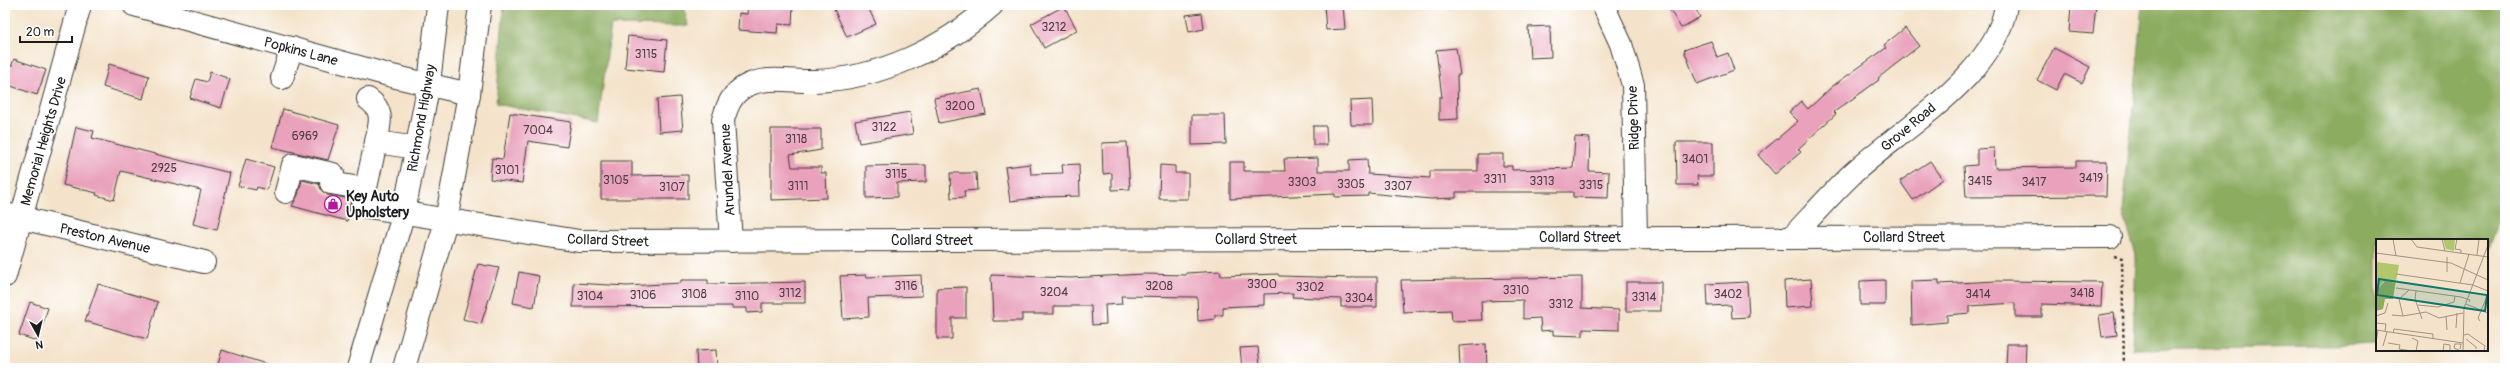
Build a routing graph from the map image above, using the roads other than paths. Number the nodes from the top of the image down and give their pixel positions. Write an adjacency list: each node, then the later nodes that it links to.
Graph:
1 (80, 5): 18 (main road, Memorial Heights Drive)
2 (134, 5): 8 (main road, Popkins Lane)
3 (438, 5): 10 (main road, Richmond Highway)
4 (480, 5): 11 (main road)
5 (992, 5): 23 (main road, Arundel Avenue)
6 (1603, 5): 20 (main road, Ridge Drive)
7 (2006, 5): 22 (main road, Grove Road)
8 (292, 48): 9 (main road); 10 (main road, Popkins Lane)
9 (282, 78)
10 (429, 83): 11 (main road, Popkins Lane); 14 (main road, Richmond Highway)
11 (469, 94): 19 (main road)
12 (368, 99): 13 (main road)
13 (376, 142): 14 (main road); 15 (main road)
14 (417, 148): 17 (main road, Richmond Highway)
15 (365, 189): 16 (main road); 17 (main road, Collard Street)
16 (286, 192)
17 (404, 212): 19 (main road, Collard Street); 26 (main road, Richmond Highway)
18 (13, 216): 24 (main road, Preston Avenue); 25 (main road, Memorial Heights Drive)
19 (446, 221): 23 (main road, Collard Street); 27 (main road)
20 (1636, 237): 22 (main road, Collard Street); 23 (main road, Collard Street)
21 (2110, 237): 22 (main road, Collard Street)
22 (1791, 238)
23 (731, 241)
24 (204, 262)
25 (5, 276)
26 (358, 368)
27 (404, 368)

